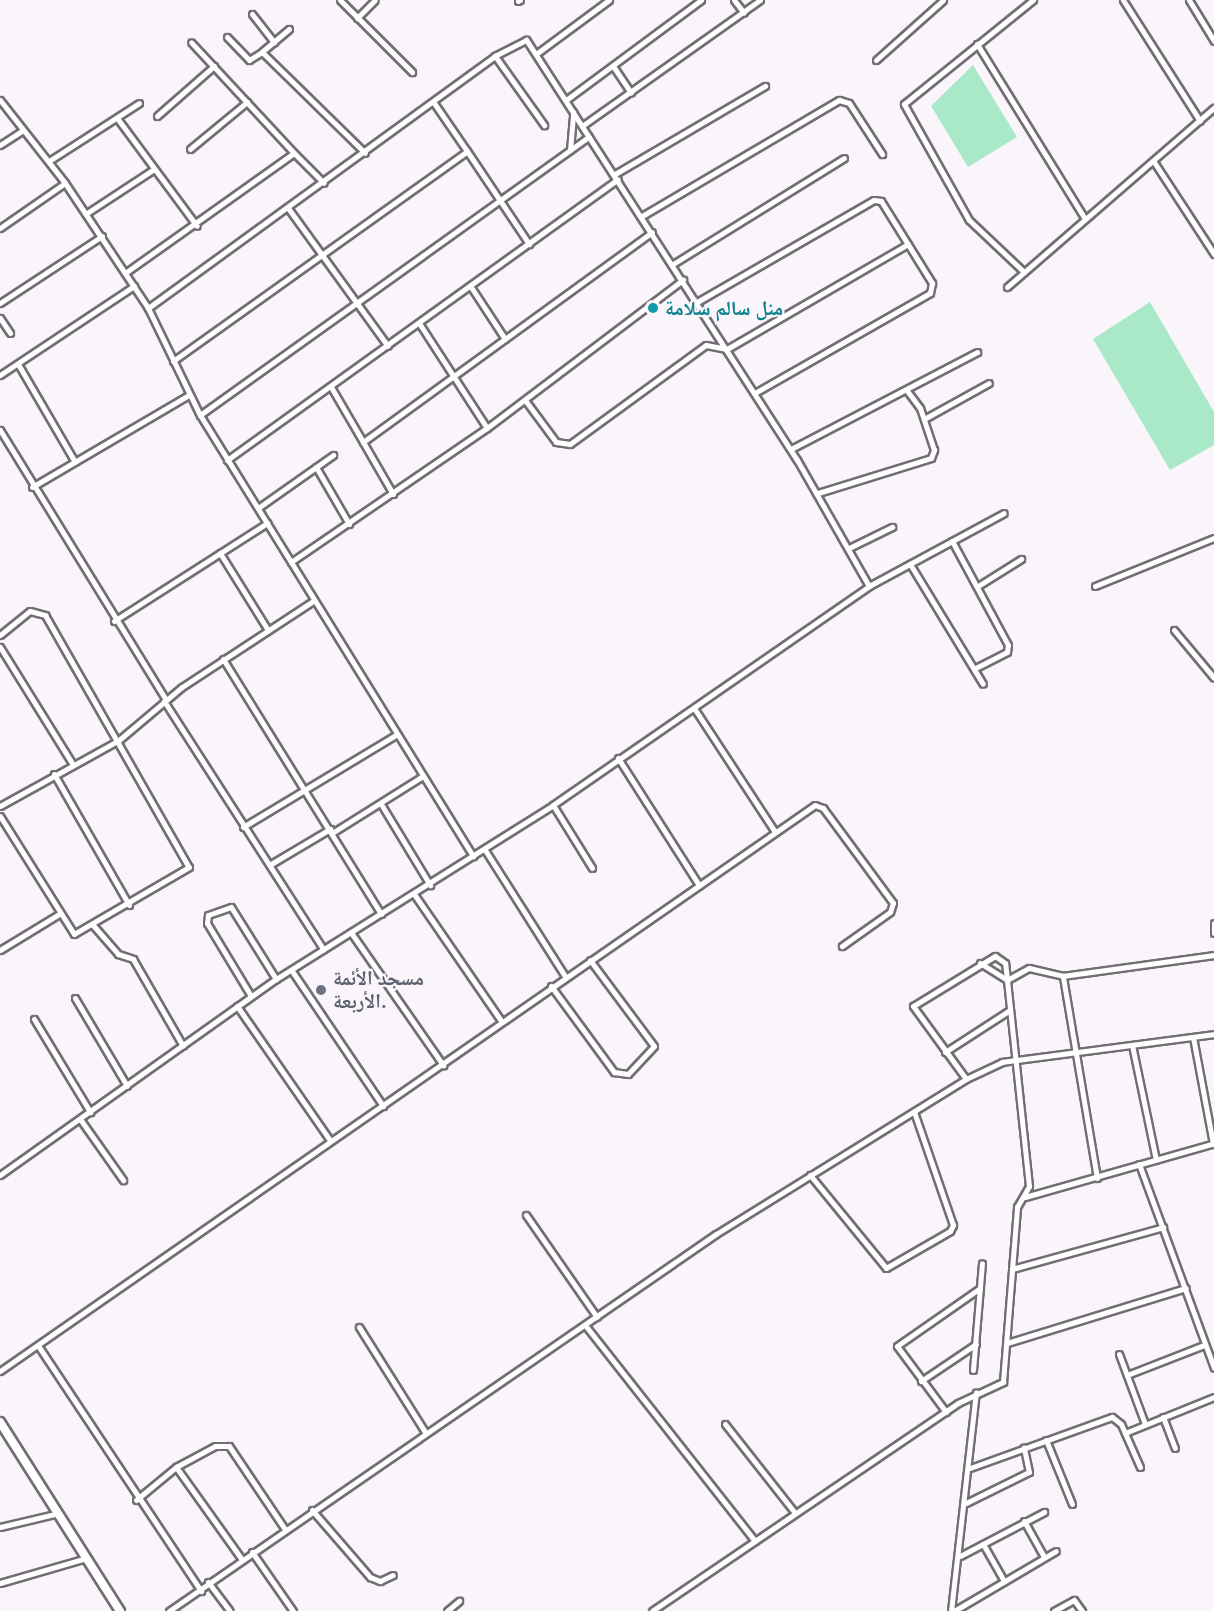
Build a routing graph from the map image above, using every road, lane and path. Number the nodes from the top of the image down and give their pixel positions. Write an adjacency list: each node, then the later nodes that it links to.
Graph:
1 (340, 0): 13 (street)
2 (375, 0): 13 (street)
3 (609, 0): 21 (street)
4 (701, 0): 25 (street)
5 (734, 0): 11 (street)
6 (760, 0): 11 (street)
7 (943, 0): 23 (street)
8 (1033, 0): 19 (street)
9 (1123, 0): 38 (street)
10 (1189, 0): 16 (street)
11 (744, 13): 28 (street)
12 (252, 14): 18 (street)
13 (357, 18): 26 (street)
14 (289, 29): 18 (street)
15 (227, 37): 20 (street)
16 (1213, 38)
17 (191, 42): 24 (street)
18 (274, 42): 20 (street)
19 (977, 44): 61 (street); 71 (street)
20 (262, 51): 48 (street)
21 (536, 54): 22 (street); 30 (street)
22 (495, 56): 33 (street); 39 (street)
23 (876, 60)
24 (214, 66): 31 (street); 36 (street)
25 (613, 66): 28 (street); 30 (street)
26 (412, 72)
27 (765, 86): 54 (street)
28 (631, 93): 40 (street)
29 (0, 100): 41 (street)
30 (566, 100): 35 (street)
31 (247, 102): 44 (street); 47 (street)
32 (138, 103): 37 (street)
33 (434, 103): 46 (street); 48 (street)
34 (1214, 108): 38 (street)
35 (573, 112): 40 (street); 45 (street)
36 (157, 116)
37 (117, 118): 51 (street); 53 (street)
38 (1200, 121): 52 (street)
39 (544, 125)
40 (582, 126): 42 (street)
41 (23, 130): 43 (street); 51 (street)
42 (589, 137): 45 (street); 54 (street)
43 (0, 145)
44 (190, 150)
45 (570, 150): 57 (street)
46 (467, 151): 57 (street); 68 (street)
47 (294, 153): 56 (street); 62 (street)
48 (364, 153): 56 (street)
49 (882, 154): 60 (street)
50 (844, 158): 70 (street)
51 (50, 161): 55 (street)
52 (1154, 162): 61 (street); 69 (street)
53 (154, 169): 59 (street); 62 (street)
54 (616, 176): 60 (street); 66 (street)
55 (65, 183): 59 (street); 63 (street)
56 (324, 183): 58 (street)
57 (502, 198): 66 (street); 79 (street)
58 (288, 208): 68 (street); 80 (street)
59 (87, 213): 65 (street)
60 (642, 216): 64 (street)
61 (1084, 218): 71 (street)
62 (197, 226): 72 (street)
63 (0, 228)
64 (652, 232): 70 (street); 84 (street)
65 (102, 236): 72 (street); 78 (street)
66 (529, 244): 76 (street)
67 (908, 244): 77 (street); 86 (street); 95 (street)
68 (323, 254): 79 (street); 88 (street)
69 (1214, 254)
70 (673, 264): 73 (street)
71 (1024, 272): 75 (street)
72 (125, 273): 74 (street)
73 (682, 280): 77 (street); 97 (street)
74 (134, 286): 80 (street); 89 (street)
75 (1007, 286)
76 (471, 288): 82 (street); 84 (street)
77 (697, 302): 86 (street)
78 (0, 303)
79 (357, 305): 85 (street); 98 (street)
80 (148, 308): 88 (street)
81 (0, 318): 83 (street)
82 (419, 323): 85 (street); 91 (street)
83 (10, 333)
84 (505, 339): 91 (street)
85 (388, 346): 93 (street)
86 (727, 349): 95 (street); 97 (street)
87 (977, 352): 94 (street)
88 (173, 361): 96 (street)
89 (18, 364): 90 (street); 106 (street)
90 (0, 375)
91 (453, 376): 100 (street); 102 (street)
92 (989, 383): 99 (street)
93 (331, 387): 102 (street); 105 (street)
94 (908, 392): 99 (street); 103 (street)
95 (755, 393): 103 (street)
96 (189, 396): 98 (street); 106 (street)
97 (525, 400): 100 (street)
98 (200, 415): 105 (street)
99 (924, 419): 109 (street)
100 (487, 428): 110 (street)
101 (0, 430): 108 (street)
102 (363, 442): 110 (street)
103 (791, 450): 109 (street)
104 (333, 455): 107 (street)
105 (226, 460): 111 (street)
106 (75, 462): 108 (street)
107 (316, 467): 111 (street); 114 (street)
108 (32, 488): 127 (street)
109 (818, 493): 118 (street)
110 (393, 494): 114 (street)
111 (258, 508): 113 (street)
112 (1004, 513): 117 (street)
113 (267, 523): 119 (street); 121 (street)
114 (349, 525): 121 (street)
115 (892, 527): 118 (street)
116 (1214, 538): 125 (street)
117 (952, 541): 122 (street); 124 (street)
118 (851, 547): 123 (street)
119 (220, 553): 127 (street); 128 (street)
120 (1020, 559): 124 (street)
121 (291, 562): 126 (street)
122 (910, 564): 123 (street); 133 (street)
123 (870, 586): 137 (street)
124 (978, 586): 133 (street)
125 (1095, 586)
126 (313, 601): 128 (street); 138 (street)
127 (114, 621): 136 (street)
128 (268, 630): 132 (street)
129 (1174, 630): 134 (street)
130 (0, 634): 139 (street)
131 (0, 647): 141 (street)
132 (223, 659): 136 (street); 144 (street)
133 (974, 669): 135 (street)
134 (1214, 678)
135 (983, 684)
136 (165, 701): 139 (street); 149 (street)
137 (694, 708): 140 (street); 151 (street)
138 (397, 734): 143 (street); 144 (street)
139 (119, 740): 141 (street); 159 (street)
140 (618, 758): 146 (street); 157 (street)
141 (72, 763): 142 (street)
142 (54, 774): 147 (street); 159 (street)
143 (423, 776): 145 (street); 153 (street)
144 (305, 790): 149 (street); 150 (street)
145 (381, 804): 150 (street); 156 (street)
146 (553, 805): 152 (street); 155 (street)
147 (0, 806)
148 (0, 816): 160 (street)
149 (243, 827): 154 (street)
150 (331, 831): 154 (street); 161 (street)
151 (776, 832): 157 (street); 166 (street)
152 (485, 849): 153 (street); 173 (street)
153 (473, 856): 156 (street)
154 (271, 864): 167 (street)
155 (592, 868)
156 (430, 885): 158 (street)
157 (699, 885): 170 (street)
158 (414, 894): 161 (street); 183 (street)
159 (129, 905): 163 (street)
160 (59, 914): 163 (street); 168 (street)
161 (381, 914): 165 (street)
162 (1214, 923): 164 (street)
163 (92, 924): 187 (street)
164 (1214, 933)
165 (352, 934): 167 (street); 191 (street)
166 (842, 946)
167 (323, 949): 172 (street)
168 (0, 950)
169 (1214, 955): 174 (street)
170 (590, 960): 173 (street); 177 (street)
171 (980, 963): 176 (street); 176 (street); 188 (street)
172 (292, 971): 175 (street); 194 (street)
173 (565, 976): 177 (street)
174 (1063, 976): 176 (street); 189 (street)
175 (276, 979): 178 (street); 178 (street)
176 (1007, 980): 181 (street)
177 (551, 986): 183 (street)
178 (251, 996): 180 (street)
179 (75, 998): 193 (street)
180 (237, 1006): 187 (street); 198 (street)
181 (1010, 1011): 188 (street); 190 (street)
182 (34, 1019): 195 (street)
183 (502, 1022): 191 (street)
184 (1214, 1034): 185 (street)
185 (1193, 1037): 186 (street); 199 (street)
186 (1132, 1045): 189 (street); 200 (street)
187 (183, 1046): 193 (street)
188 (945, 1052): 192 (street)
189 (1076, 1054): 190 (street); 204 (street)
190 (1019, 1059): 192 (street); 206 (street)
191 (442, 1065): 194 (street)
192 (966, 1079): 196 (street)
193 (127, 1086): 195 (street)
194 (382, 1106): 198 (street)
195 (90, 1112): 197 (street)
196 (914, 1112): 203 (street); 203 (street)
197 (80, 1119): 202 (street); 205 (street)
198 (329, 1139): 219 (street)
199 (1213, 1143): 200 (street)
200 (1156, 1160): 201 (street)
201 (1139, 1164): 204 (street); 208 (street)
202 (0, 1175)
203 (810, 1175): 213 (street)
204 (1097, 1178): 206 (street)
205 (123, 1180)
206 (1025, 1197): 210 (street)
207 (526, 1215): 213 (street)
208 (1163, 1227): 210 (street); 212 (street)
209 (982, 1263): 211 (street)
210 (1012, 1269): 216 (street)
211 (980, 1288): 217 (street); 225 (street)
212 (1186, 1288): 216 (street); 218 (street)
213 (597, 1317): 214 (street)
214 (585, 1325): 233 (street); 251 (street)
215 (359, 1328): 233 (street)
216 (1007, 1343): 226 (street)
217 (976, 1344): 222 (street); 225 (street)
218 (1204, 1345): 221 (street); 224 (street)
219 (39, 1347): 223 (street); 241 (street)
220 (1119, 1354): 224 (street)
221 (1214, 1368)
222 (973, 1370)
223 (0, 1371)
224 (1127, 1375): 232 (street)
225 (921, 1382): 228 (street)
226 (976, 1392): 228 (street); 240 (street)
227 (1214, 1397): 229 (street)
228 (946, 1412): 247 (street)
229 (1163, 1417): 232 (street); 237 (street)
230 (0, 1422): 246 (street)
231 (725, 1424): 247 (street)
232 (1145, 1424): 234 (street)
233 (425, 1432): 244 (street)
234 (1125, 1432): 235 (street); 239 (street)
235 (1046, 1440): 236 (street); 243 (street)
236 (1024, 1448): 240 (street); 242 (street)
237 (1175, 1448)
238 (176, 1467): 241 (street); 250 (street); 257 (street)
239 (1140, 1467)
240 (970, 1468): 242 (street)
241 (136, 1500): 263 (street)
242 (966, 1503): 255 (street)
243 (1072, 1504)
244 (312, 1509): 250 (street); 259 (street)
245 (1044, 1512): 248 (street)
246 (55, 1514): 249 (street); 258 (street)
247 (795, 1514): 251 (street)
248 (1024, 1521): 252 (street); 256 (street)
249 (0, 1527)
250 (284, 1528): 254 (street)
251 (755, 1541): 270 (street)
252 (983, 1544): 255 (street); 260 (street)
253 (1056, 1551): 256 (street)
254 (252, 1552): 257 (street); 268 (street)
255 (960, 1556): 271 (street)
256 (1044, 1557): 260 (street)
257 (241, 1558): 261 (street)
258 (83, 1559): 262 (street); 265 (street)
259 (393, 1575)
260 (1004, 1581): 271 (street)
261 (208, 1582): 263 (street); 267 (street)
262 (0, 1583)
263 (201, 1591): 266 (street)
264 (459, 1601): 269 (street)
265 (120, 1611)
266 (169, 1611)
267 (230, 1611)
268 (293, 1611)
269 (447, 1611)
270 (652, 1611)
271 (952, 1611)
272 (1054, 1611): 273 (street)
273 (1082, 1611)

